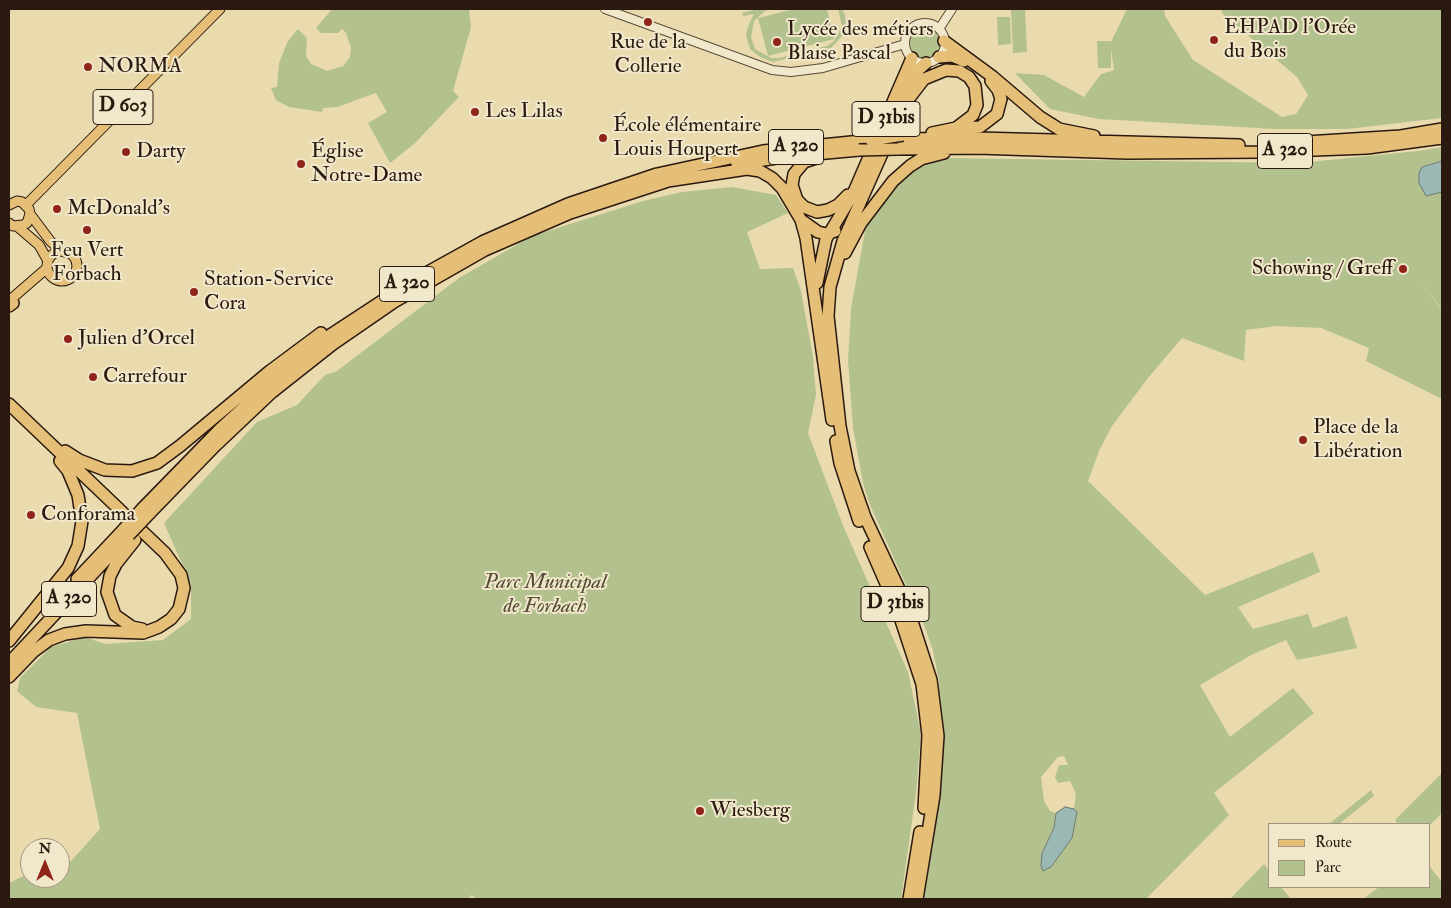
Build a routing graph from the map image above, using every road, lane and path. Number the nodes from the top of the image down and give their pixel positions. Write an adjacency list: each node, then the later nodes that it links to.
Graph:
1 (220, 9): 22 (main road, D 603)
2 (605, 9): 6 (street)
3 (952, 9): 4 (street)
4 (939, 29): 5 (street); 6 (street)
5 (944, 41): 7 (street); 16 (highway)
6 (905, 44): 8 (street)
7 (939, 57): 9 (street); 11 (highway)
8 (912, 58): 9 (street); 19 (highway, D 31bis)
9 (926, 62): 10 (highway, D 31bis)
10 (901, 111): 11 (highway); 23 (highway, D 31bis)
11 (956, 128): 14 (highway)
12 (1442, 130): 16 (highway, A 320)
13 (1442, 138): 17 (highway, A 320)
14 (901, 141): 15 (highway, bridge); 16 (highway, A 320); 17 (highway, A 320)
15 (865, 143): 18 (highway, A 320); 31 (highway, A 320)
16 (1152, 144)
17 (977, 148): 35 (highway)
18 (838, 152): 19 (highway); 20 (highway, A 320)
19 (859, 179): 28 (highway, D 31bis)
20 (661, 182): 25 (highway); 41 (highway, A 320)
21 (9, 205): 22 (main road)
22 (26, 205): 24 (main road)
23 (854, 213): 28 (highway); 35 (highway, D 31bis)
24 (30, 214): 27 (main road); 29 (main road)
25 (801, 220): 28 (highway); 34 (highway)
26 (9, 223): 27 (main road)
27 (18, 227): 30 (main road)
28 (829, 233): 34 (highway, D 31bis)
29 (64, 252): 30 (main road); 32 (main road)
30 (48, 264): 32 (main road); 33 (main road)
31 (417, 278): 40 (highway); 41 (highway, A 320)
32 (55, 279): 33 (main road)
33 (10, 304)
34 (818, 314): 48 (highway, D 31bis)
35 (830, 340): 49 (highway, D 31bis)
36 (9, 400): 39 (highway)
37 (9, 404): 39 (highway)
38 (9, 408): 39 (highway)
39 (20, 417): 40 (highway)
40 (40, 436): 43 (highway); 44 (highway)
41 (149, 513): 42 (highway, A 320, bridge); 42 (highway)
42 (129, 535): 43 (highway); 45 (highway, A 320); 46 (highway, A 320)
43 (158, 627): 47 (highway)
44 (9, 641)
45 (9, 652)
46 (9, 663)
47 (9, 677)
48 (909, 899)
49 (917, 899)

